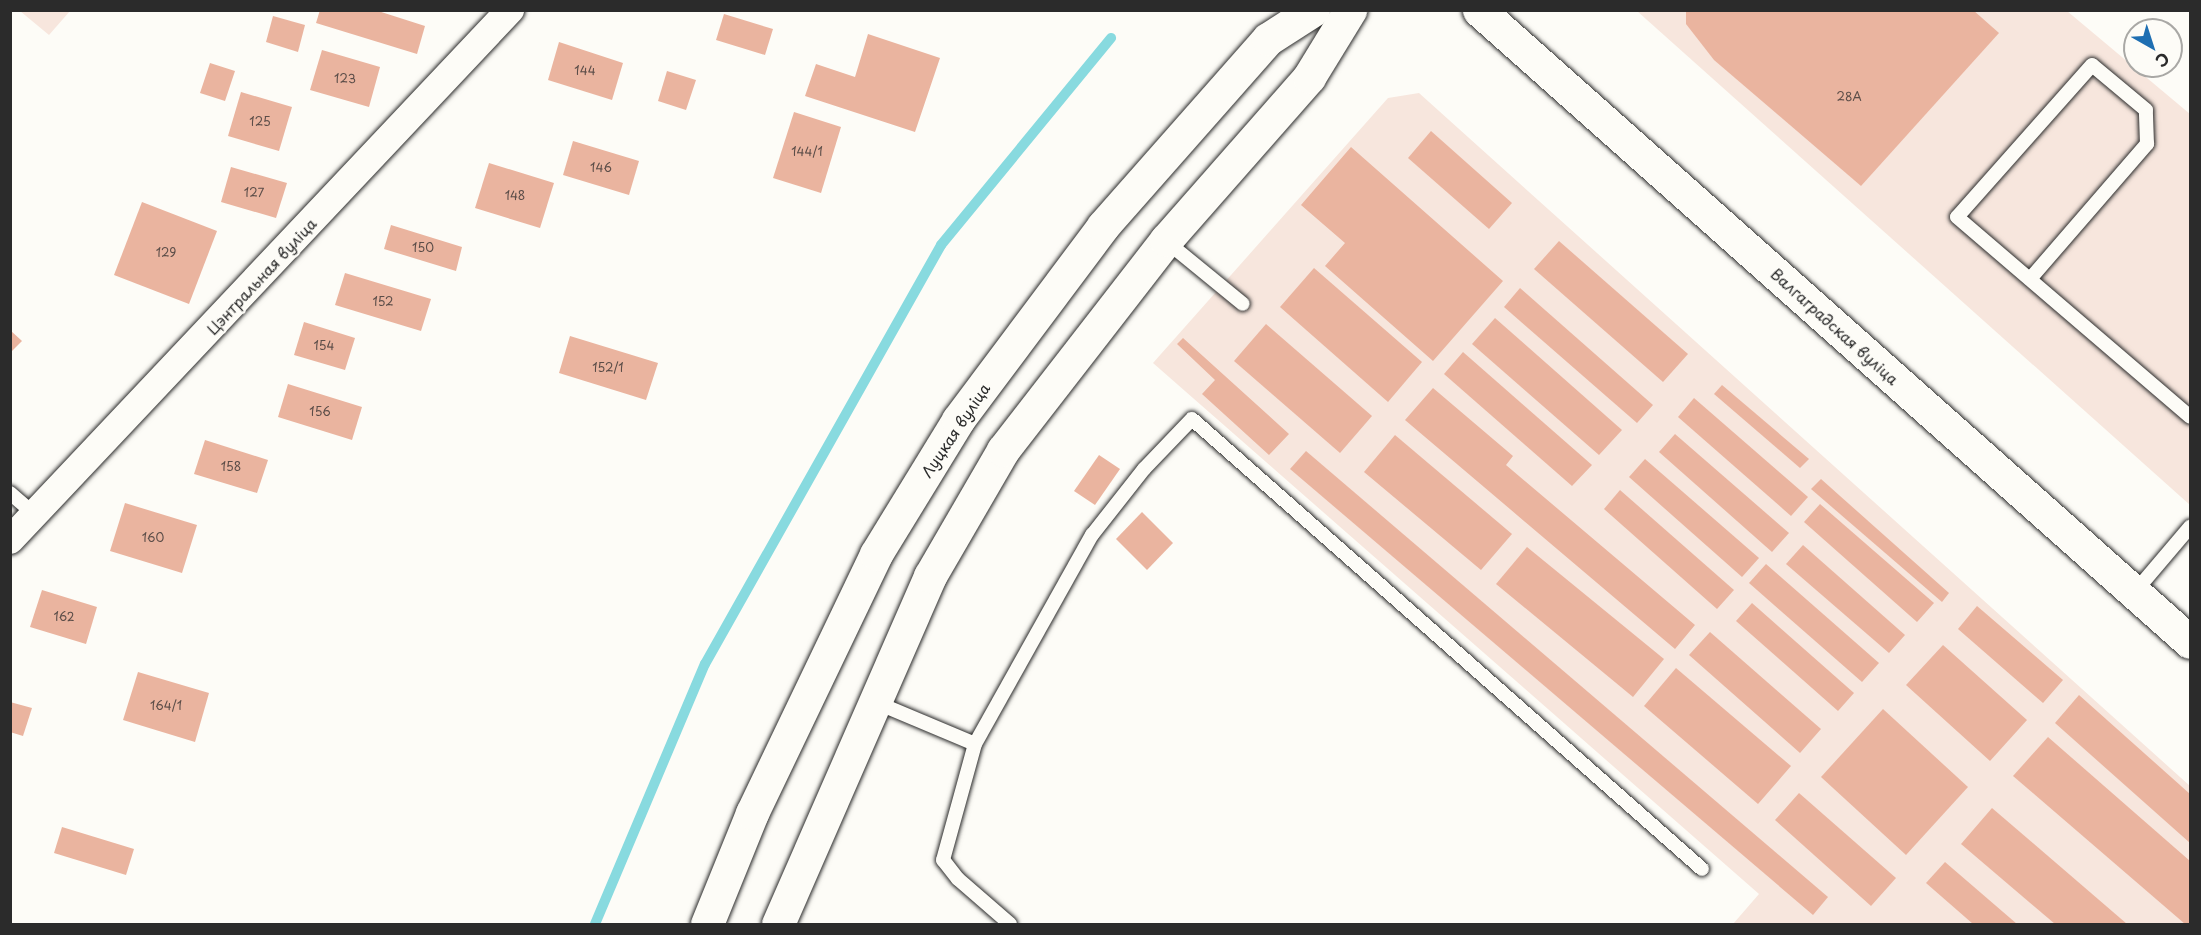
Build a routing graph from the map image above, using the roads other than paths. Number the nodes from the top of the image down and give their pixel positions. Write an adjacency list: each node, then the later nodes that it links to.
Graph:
1 (510, 10): 10 (street, Цэнтральная вуліца)
2 (1313, 10): 18 (street, Луцкая вуліца)
3 (1350, 10): 5 (street)
4 (1479, 10): 13 (street, Валгаградская вуліца)
5 (1166, 240): 7 (lane); 15 (street)
6 (2030, 279): 6 (lane); 8 (lane)
7 (1243, 304)
8 (2190, 417)
9 (10, 493): 10 (lane)
10 (34, 514): 12 (street, Цэнтральная вуліца)
11 (2190, 526): 13 (lane)
12 (10, 540)
13 (2134, 593): 14 (street, Валгаградская вуліца)
14 (2190, 642)
15 (875, 702): 16 (lane); 19 (street)
16 (975, 744): 17 (lane); 20 (lane)
17 (1702, 869)
18 (707, 924)
19 (778, 924)
20 (1010, 924)

